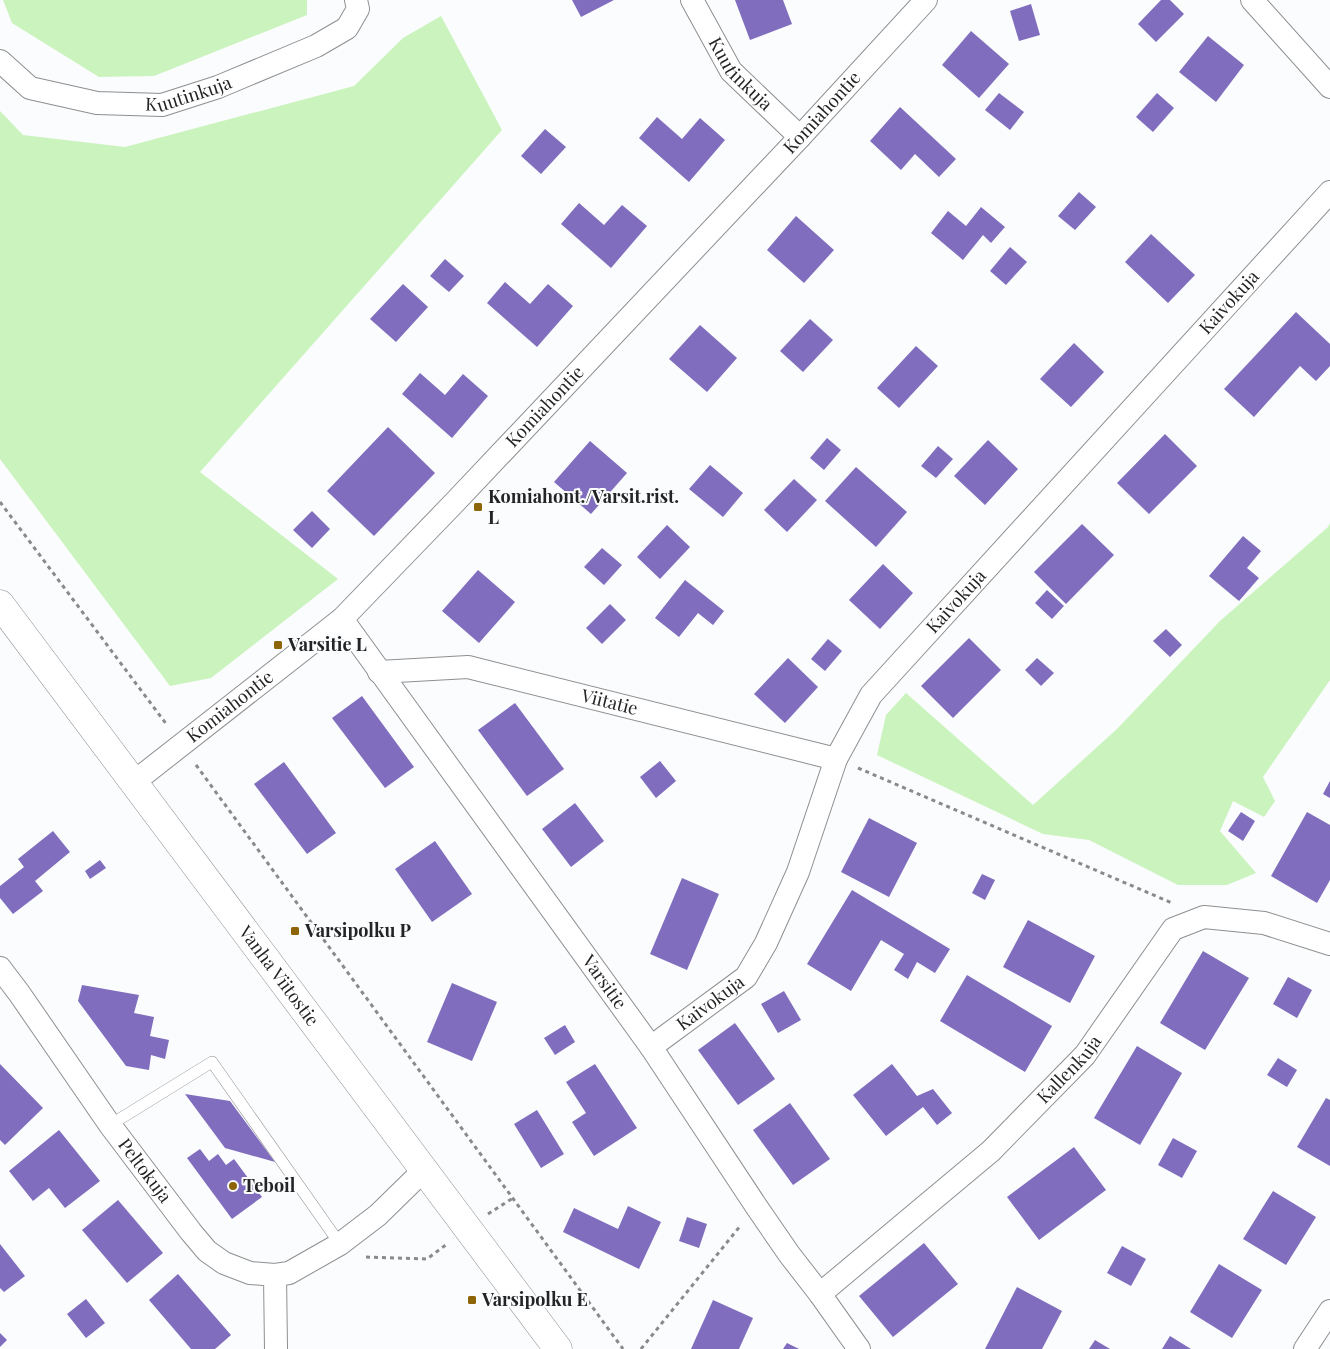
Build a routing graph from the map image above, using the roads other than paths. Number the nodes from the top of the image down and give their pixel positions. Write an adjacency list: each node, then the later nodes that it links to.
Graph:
1 (356, 0): 5 (street, Kuutinkuja)
2 (692, 0): 7 (street, Kuutinkuja)
3 (926, 0): 7 (street, Komiahontie)
4 (1252, 0): 6 (street)
5 (0, 61)
6 (1330, 87)
7 (800, 137): 10 (street, Komiahontie)
8 (1330, 192): 12 (street, Kaivokuja)
9 (0, 604): 13 (main road, Vanha Viitostie)
10 (342, 619): 11 (street, Varsitie); 13 (street, Komiahontie)
11 (379, 672): 12 (street, Viitatie); 16 (street, Varsitie)
12 (836, 759): 16 (street, Kaivokuja)
13 (134, 782): 18 (main road, Vanha Viitostie)
14 (1330, 944): 21 (street, Kallenkuja)
15 (0, 968): 17 (street, Peltokuja)
16 (651, 1048): 21 (street, Varsitie)
17 (110, 1125): 19 (lane); 20 (street, Peltokuja)
18 (424, 1170): 19 (street); 24 (main road, Vanha Viitostie)
19 (340, 1244): 20 (street)
20 (275, 1275): 23 (street)
21 (820, 1294): 25 (street, Varsitie)
22 (1330, 1311): 26 (street)
23 (276, 1349)
24 (558, 1349)
25 (859, 1349)
26 (1305, 1349)

